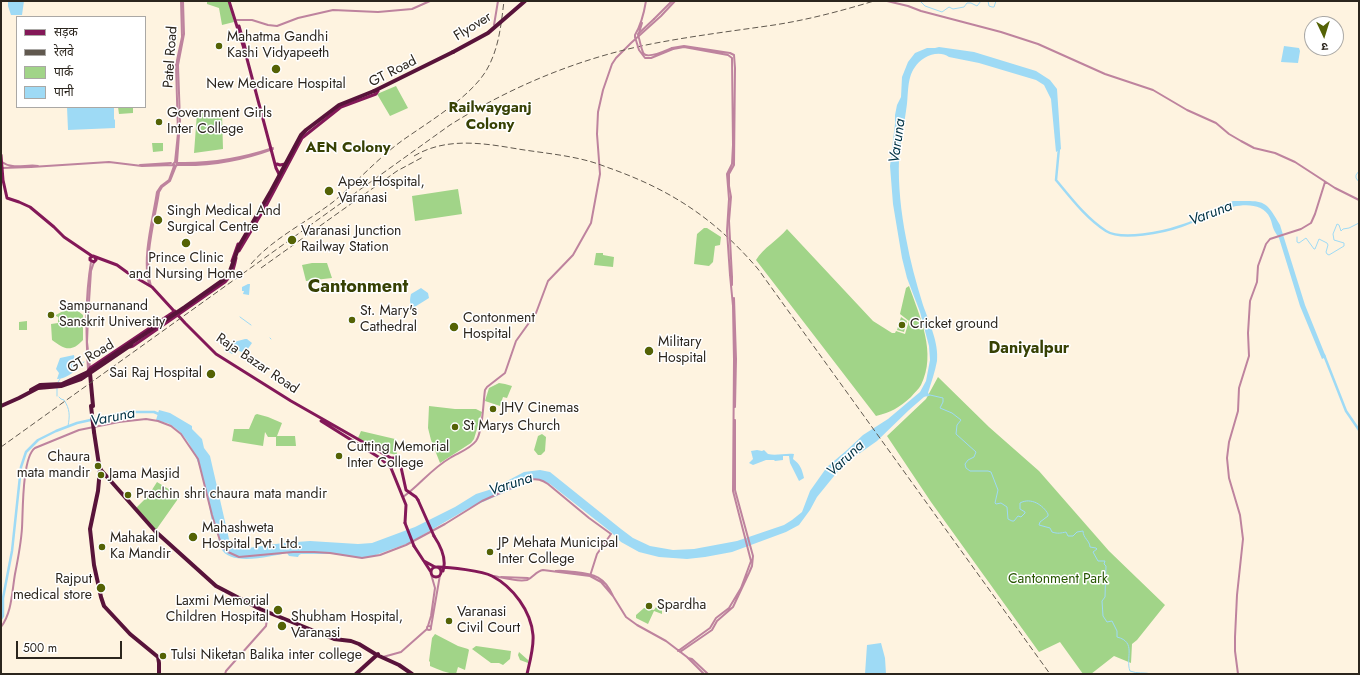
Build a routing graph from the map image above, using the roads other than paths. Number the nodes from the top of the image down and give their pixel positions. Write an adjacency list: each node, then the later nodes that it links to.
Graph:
1 (182, 1): 22 (street, Patel Road)
2 (230, 1): 10 (main road); 18 (main road)
3 (430, 1): 10 (street)
4 (498, 1): 15 (street)
5 (525, 1): 15 (highway, Flyover, bridge)
6 (646, 1): 11 (street); 12 (street); 13 (street)
7 (672, 1): 13 (street, bridge)
8 (676, 1): 13 (street)
9 (887, 1): 29 (street)
10 (237, 20): 18 (main road)
11 (640, 25): 12 (street); 13 (street, bridge)
12 (635, 35): 14 (street, bridge)
13 (638, 36): 14 (street, bridge); 42 (street)
14 (673, 49): 55 (street, bridge)
15 (451, 53): 16 (highway, Flyover)
16 (442, 58): 17 (highway, GT Road)
17 (376, 91): 24 (main road, GT Road); 34 (main road, GT Road); 35 (highway, bridge); 37 (highway, bridge)
18 (264, 124): 19 (main road)
19 (272, 149): 22 (street); 23 (main road); 27 (main road)
20 (1, 155): 21 (main road)
21 (2, 162): 25 (street); 26 (main road)
22 (175, 164): 25 (street); 32 (street, Patel Road); 32 (street, Patel Road)
23 (277, 164): 24 (main road); 27 (main road)
24 (284, 164): 27 (main road, GT Road)
25 (39, 166): 26 (street)
26 (2, 167): 31 (main road)
27 (279, 173): 33 (main road, GT Road)
28 (1, 181): 31 (main road)
29 (1325, 182): 30 (street); 65 (street)
30 (1359, 200)
31 (91, 259): 32 (main road, Raja Bazar Road); 36 (street)
32 (151, 287): 33 (main road, Raja Bazar Road)
33 (174, 312): 34 (main road, Raja Bazar Road); 36 (main road, GT Road)
34 (177, 316): 35 (main road, GT Road); 39 (main road, Raja Bazar Road)
35 (130, 346): 36 (highway, GT Road)
36 (89, 373): 37 (highway, GT Road); 40 (highway, bridge)
37 (26, 393): 38 (highway, GT Road)
38 (1, 405)
39 (334, 428): 42 (main road); 43 (main road)
40 (95, 432): 41 (highway); 44 (highway)
41 (100, 468): 44 (highway); 59 (highway)
42 (409, 493): 43 (street); 47 (main road, bridge)
43 (403, 497): 45 (main road, bridge)
44 (139, 512): 51 (highway)
45 (422, 560): 46 (main road); 48 (main road)
46 (436, 567): 47 (main road); 48 (main road)
47 (442, 571): 48 (main road); 49 (main road); 54 (street)
48 (431, 573): 54 (street)
49 (489, 575): 50 (street); 62 (main road)
50 (590, 575): 53 (street); 55 (street)
51 (212, 582): 52 (highway); 56 (highway)
52 (268, 612): 56 (highway); 60 (street)
53 (1, 627)
54 (429, 627): 56 (street)
55 (679, 652): 57 (street)
56 (379, 655): 58 (highway); 61 (highway)
57 (687, 657): 63 (street); 64 (street)
58 (357, 673)
59 (160, 674)
60 (225, 674)
61 (412, 674)
62 (527, 674)
63 (704, 674)
64 (708, 674)
65 (1238, 674)

